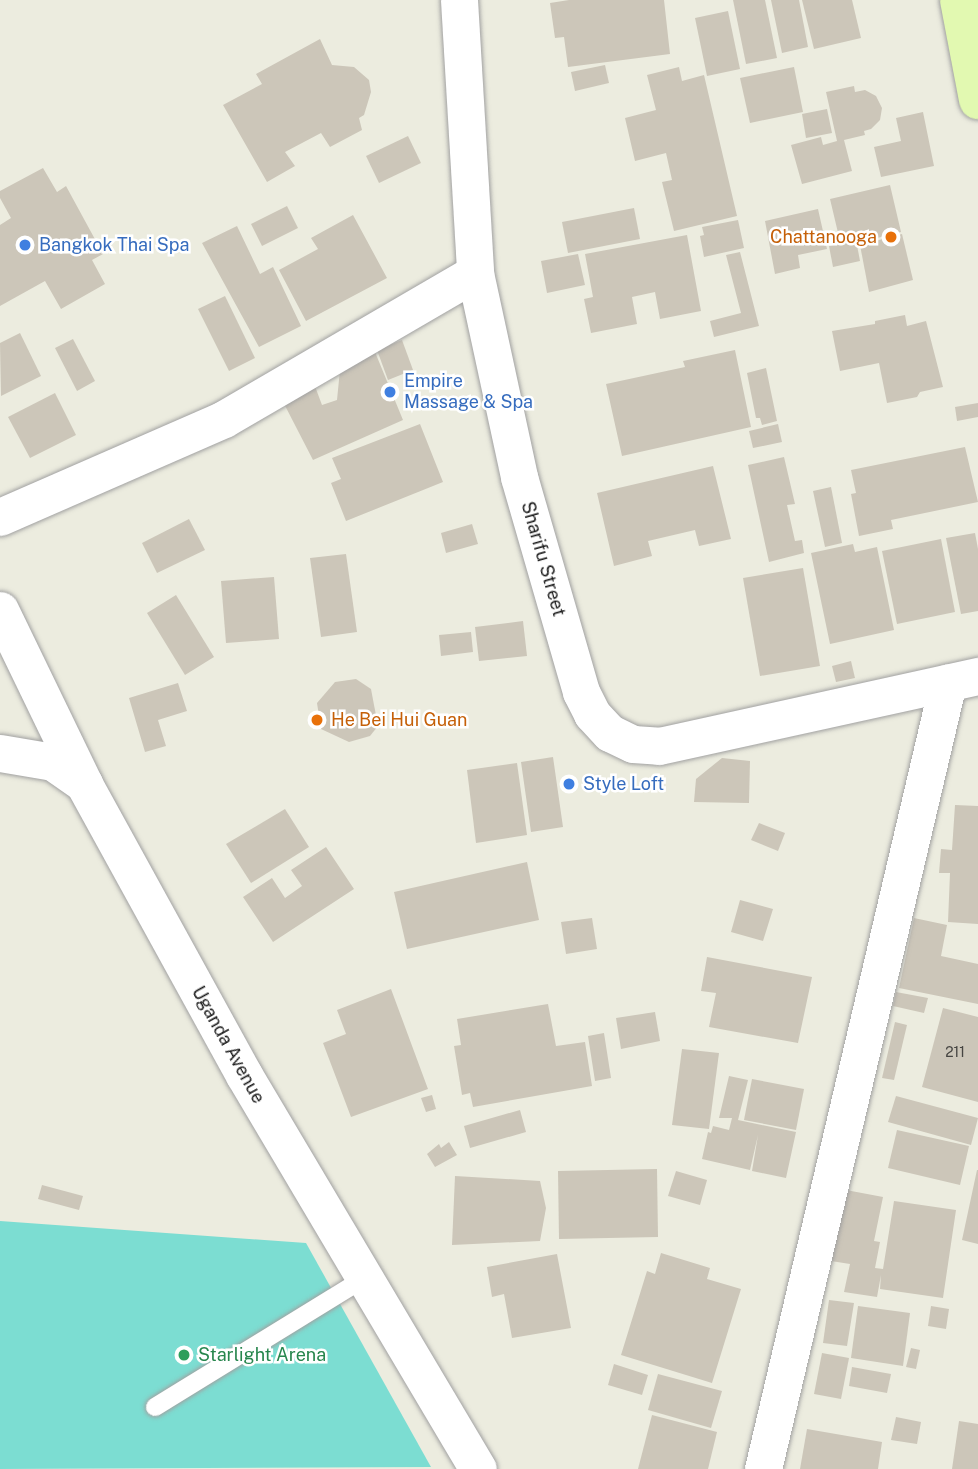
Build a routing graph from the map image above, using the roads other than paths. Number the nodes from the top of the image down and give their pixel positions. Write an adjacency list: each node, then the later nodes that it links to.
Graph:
1 (458, 0): 4 (street, Sharifu Street)
2 (959, 0): 3 (street)
3 (978, 100)
4 (475, 273): 5 (street); 7 (street, Sharifu Street)
5 (0, 517)
6 (0, 610): 9 (street, Uganda Avenue)
7 (963, 679): 13 (street)
8 (0, 753): 9 (street)
9 (84, 784): 10 (street, Uganda Avenue)
10 (365, 1278): 11 (lane); 12 (street, Uganda Avenue)
11 (155, 1407)
12 (478, 1469)
13 (763, 1469)

